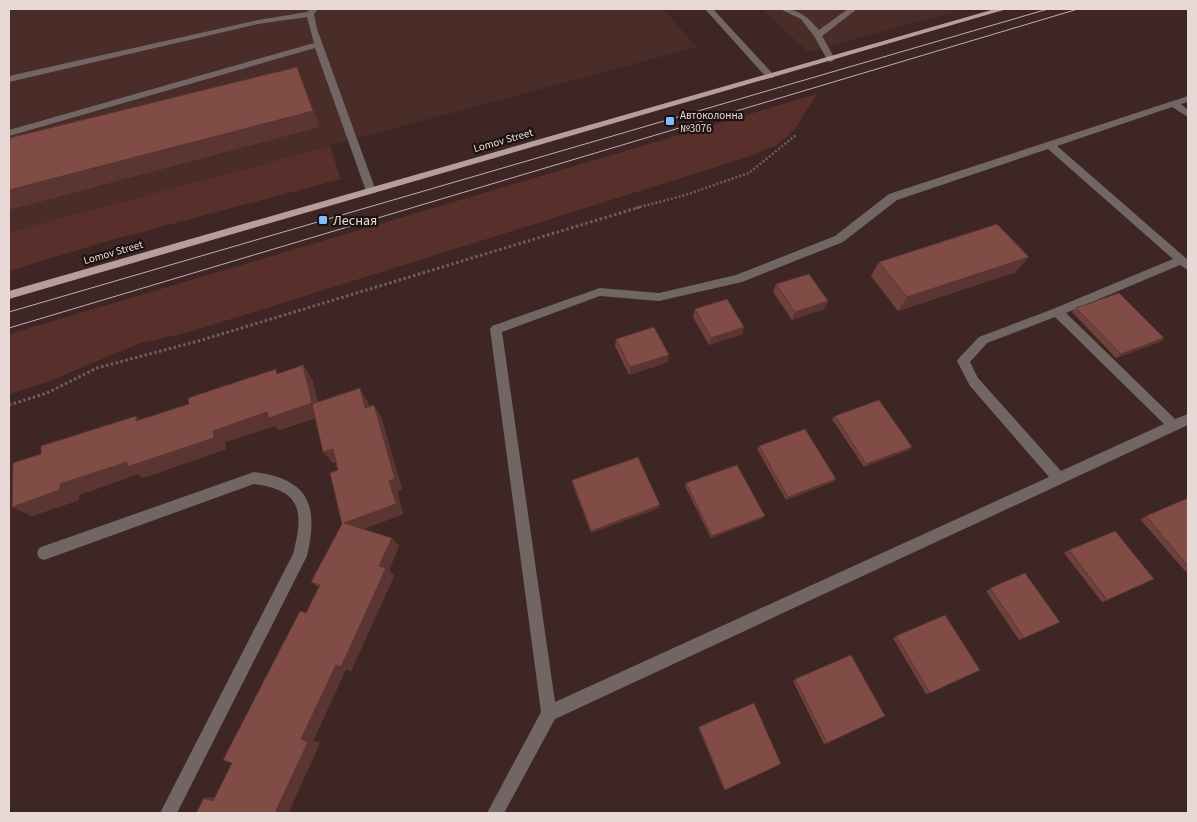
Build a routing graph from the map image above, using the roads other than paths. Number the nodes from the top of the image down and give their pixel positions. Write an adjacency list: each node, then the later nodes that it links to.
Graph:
1 (709, 9): 9 (street)
2 (784, 9): 6 (street)
3 (853, 9): 6 (street)
4 (1003, 9): 8 (main road, Lomov Street)
5 (312, 12): 7 (street); 10 (street)
6 (818, 35): 8 (street)
7 (319, 44): 14 (street); 16 (street)
8 (832, 59): 9 (main road, Lomov Street)
9 (770, 76): 16 (main road, Lomov Street)
10 (9, 79)
11 (1188, 99): 12 (street)
12 (1174, 104): 13 (street); 15 (street)
13 (1188, 114)
14 (9, 133)
15 (1051, 146): 17 (street); 24 (street)
16 (371, 191): 18 (main road, Lomov Street)
17 (1185, 263): 19 (street)
18 (9, 295)
19 (1057, 312): 21 (street); 22 (street)
20 (1188, 419): 21 (street)
21 (1174, 426): 22 (street)
22 (1059, 479): 24 (street)
23 (44, 553): 25 (street)
24 (549, 713): 26 (street)
25 (168, 813)
26 (495, 813)

